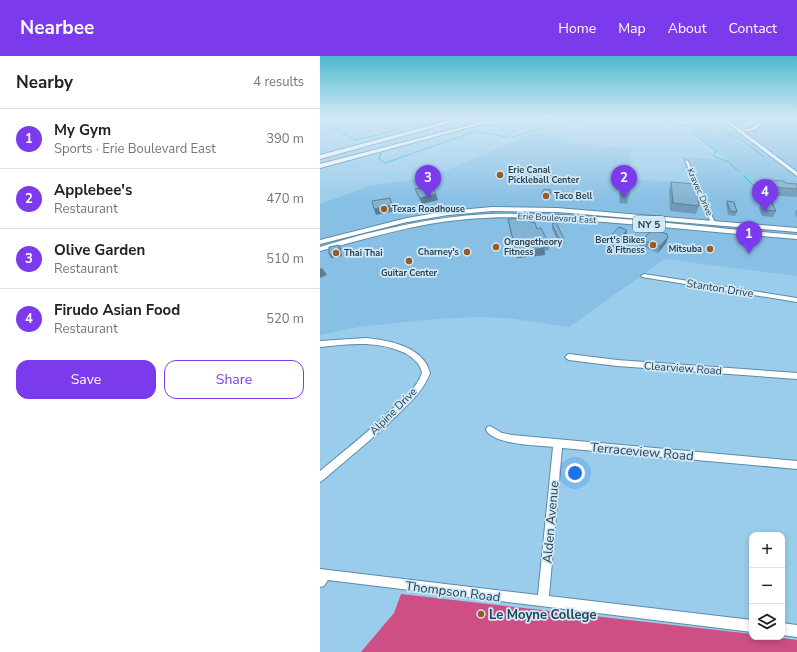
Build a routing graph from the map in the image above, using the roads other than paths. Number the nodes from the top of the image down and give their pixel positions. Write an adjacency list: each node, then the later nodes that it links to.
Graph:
1 (356, 145): 6 (highway)
2 (361, 145): 6 (highway)
3 (383, 145): 8 (highway)
4 (396, 145): 8 (highway)
5 (758, 145): 9 (main road)
6 (320, 155)
7 (686, 161): 11 (street, Kravec Drive)
8 (320, 164)
9 (797, 174)
10 (501, 212): 11 (main road, Erie Boulevard East / NY 5); 13 (main road, Erie Boulevard East / NY 5); 14 (main road, Erie Boulevard East / NY 5); 15 (main road, Erie Boulevard East / NY 5)
11 (713, 223): 12 (main road, Erie Boulevard East / NY 5)
12 (797, 230)
13 (797, 237)
14 (320, 242)
15 (320, 249)
16 (644, 276): 17 (street, Stanton Drive)
17 (797, 300)
18 (320, 344): 24 (street, Alpine Drive)
19 (569, 357): 20 (street, Clearview Road)
20 (797, 376)
21 (490, 430): 22 (street, Terraceview Road)
22 (558, 443): 23 (street, Terraceview Road); 26 (street, Alden Avenue)
23 (797, 465)
24 (320, 477)
25 (322, 577): 26 (street, Thompson Road)
26 (543, 602): 27 (street, Thompson Road)
27 (749, 626)
28 (785, 629): 29 (street)
29 (797, 631)

